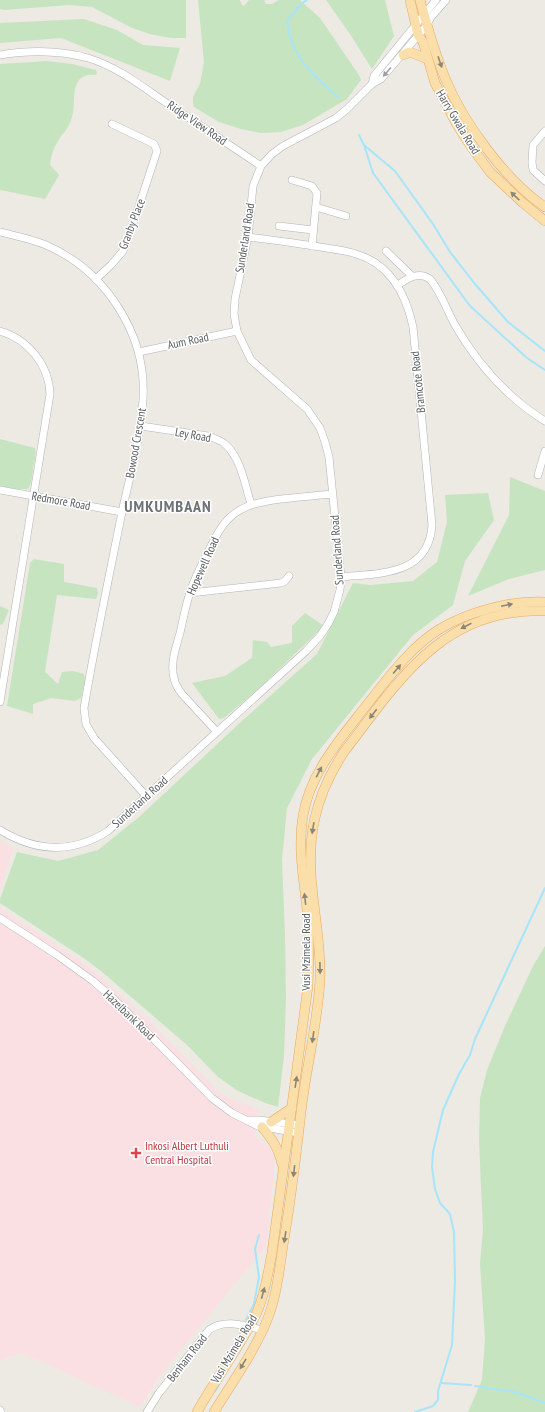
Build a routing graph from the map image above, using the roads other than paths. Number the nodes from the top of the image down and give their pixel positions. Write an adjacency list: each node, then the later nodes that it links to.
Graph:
1 (410, 0): 6 (main road, Harry Gwala Road)
2 (420, 0): 5 (main road, Harry Gwala Road)
3 (436, 0): 5 (street)
4 (446, 0): 7 (street)
5 (424, 15): 6 (street); 7 (main road, Harry Gwala Road)
6 (417, 24): 8 (main road, Harry Gwala Road); 12 (street)
7 (427, 25): 8 (street); 19 (main road, Harry Gwala Road, one-way to 19)
8 (418, 35): 10 (street); 11 (main road, Harry Gwala Road)
9 (0, 55): 15 (street, Ridge View Road)
10 (403, 55): 11 (main road); 12 (street, one-way to 12)
11 (427, 60): 21 (main road, Harry Gwala Road, one-way to 11)
12 (372, 84): 15 (street)
13 (112, 124): 29 (street, Granby Place)
14 (545, 131): 17 (street)
15 (261, 166): 25 (street, Sunderland Road)
16 (292, 180): 18 (street)
17 (545, 181)
18 (316, 207): 20 (street); 23 (street)
19 (545, 207)
20 (346, 216)
21 (545, 221)
22 (279, 226): 23 (street)
23 (313, 230): 26 (street)
24 (0, 232): 29 (street, Bowood Crescent)
25 (248, 236): 26 (street, Bramcote Road); 32 (street, Sunderland Road)
26 (312, 246): 30 (street, Bramcote Road)
27 (386, 251): 28 (street)
28 (412, 276): 30 (street); 34 (street)
29 (96, 279): 33 (street, Bowood Crescent)
30 (398, 285): 44 (street, Bramcote Road)
31 (0, 331): 40 (street)
32 (237, 331): 33 (street, Aum Road); 39 (street, Sunderland Road)
33 (139, 352): 35 (street, Bowood Crescent)
34 (545, 421)
35 (141, 426): 41 (street, Ley Road); 42 (street, Bowood Crescent)
36 (545, 451): 37 (street)
37 (538, 475)
38 (0, 490): 40 (street, Redmore Road)
39 (332, 494): 41 (street, Hopewell Road); 44 (street, Sunderland Road)
40 (33, 496): 42 (street, Redmore Road); 48 (street)
41 (251, 504): 45 (street, Hopewell Road)
42 (122, 512): 50 (street, Bowood Crescent)
43 (288, 576): 45 (street)
44 (341, 577): 49 (street, Sunderland Road)
45 (190, 592): 49 (street, Hopewell Road)
46 (545, 602): 53 (main road, Vusi Mzimela Road, one-way to 46)
47 (545, 611): 58 (main road, Vusi Mzimela Road, one-way to 58)
48 (0, 702)
49 (217, 732): 50 (street, Sunderland Road)
50 (147, 797): 51 (street, Sunderland Road)
51 (0, 830)
52 (0, 918): 54 (street, Hazelbank Road)
53 (292, 1108): 55 (main road); 57 (main road, Vusi Mzimela Road)
54 (249, 1120): 55 (street, Hazelbank Road); 56 (street, Hazelbank Road)
55 (271, 1122): 57 (street, Hazelbank Road)
56 (262, 1127): 57 (street, Hazelbank Road); 59 (main road)
57 (289, 1128): 58 (street, Hazelbank Road); 59 (main road, Vusi Mzimela Road)
58 (299, 1129): 61 (main road, Vusi Mzimela Road, one-way to 61)
59 (283, 1167): 60 (main road, Vusi Mzimela Road, one-way to 59)
60 (249, 1327): 61 (street, Benham Road); 62 (street, Benham Road); 63 (main road, Vusi Mzimela Road)
61 (262, 1330): 64 (main road, Vusi Mzimela Road, one-way to 64)
62 (147, 1412)
63 (197, 1412)
64 (214, 1412)

